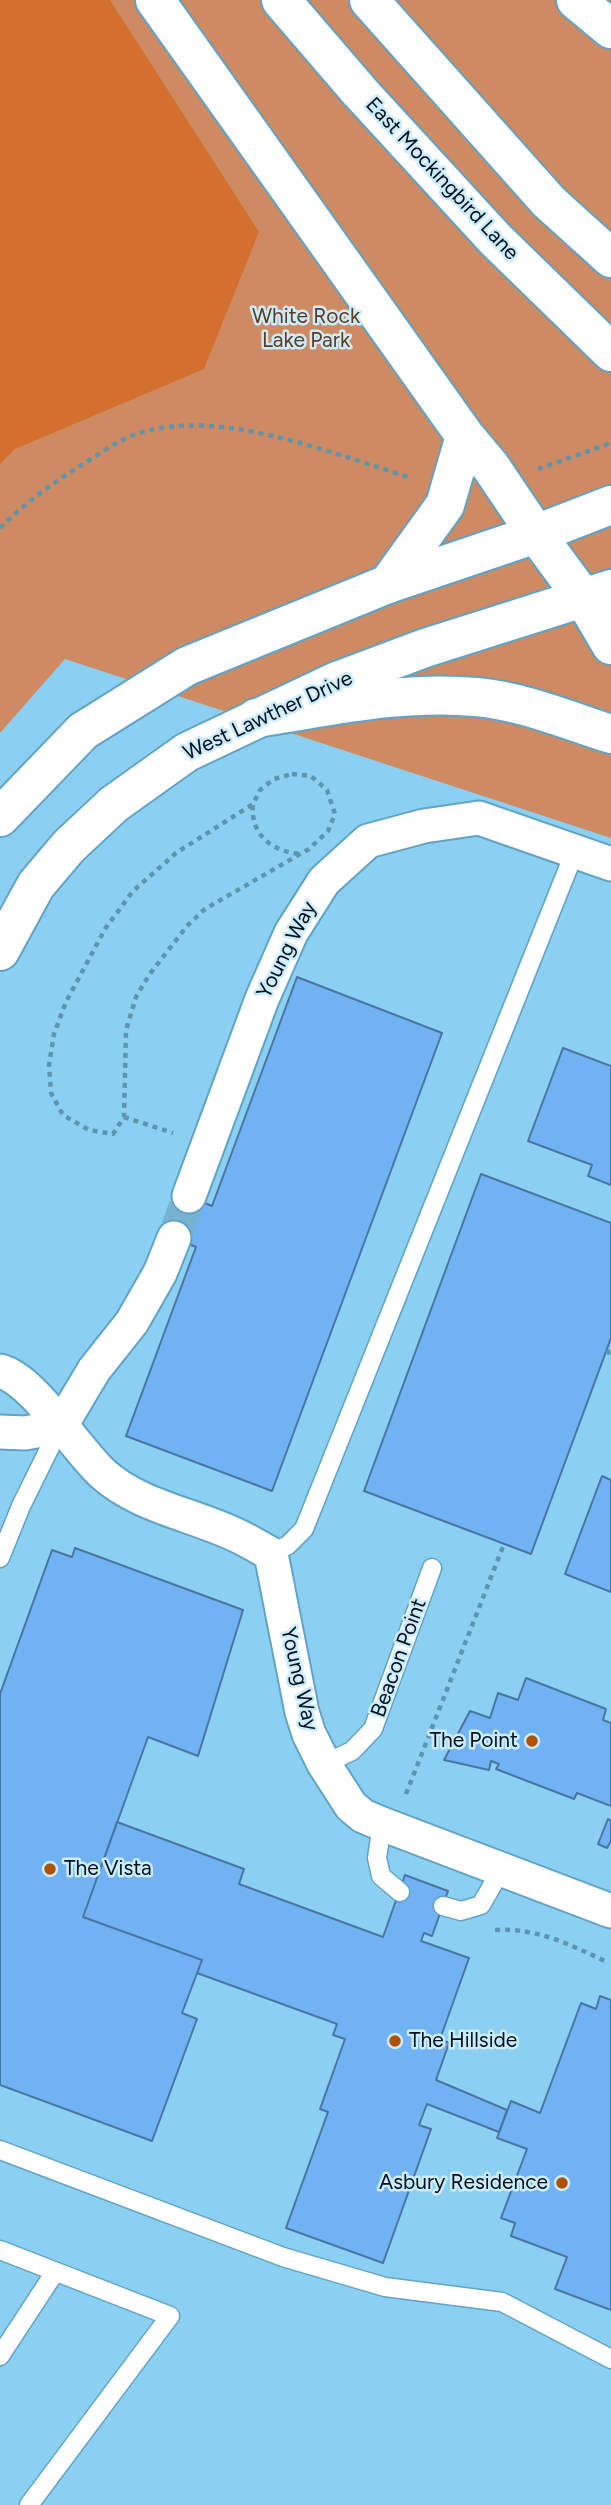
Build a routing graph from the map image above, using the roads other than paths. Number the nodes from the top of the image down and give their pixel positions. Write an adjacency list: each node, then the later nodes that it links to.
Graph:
1 (155, 0): 8 (main road)
2 (281, 0): 7 (main road, East Mockingbird Lane)
3 (369, 0): 6 (main road)
4 (576, 0): 5 (main road)
5 (611, 29)
6 (611, 258)
7 (611, 352)
8 (465, 436): 10 (main road); 11 (main road)
9 (611, 505): 10 (main road)
10 (536, 534): 11 (main road); 12 (main road)
11 (388, 584): 16 (main road)
12 (597, 594): 13 (main road); 14 (main road, West Lawther Drive)
13 (611, 645)
14 (256, 718): 15 (main road); 19 (main road, West Lawther Drive)
15 (611, 734)
16 (0, 817)
17 (575, 851): 18 (street, Young Way); 20 (street, Young Way); 25 (lane)
18 (611, 864)
19 (0, 951)
20 (189, 1196)
21 (174, 1238): 23 (street)
22 (0, 1371): 23 (street)
23 (60, 1427): 24 (street); 25 (street); 26 (lane)
24 (0, 1432)
25 (271, 1554): 28 (street, Young Way)
26 (0, 1558)
27 (432, 1568): 28 (lane, Beacon Point)
28 (324, 1764): 29 (street, Young Way)
29 (388, 1826): 30 (street, Young Way); 31 (lane)
30 (501, 1870): 32 (lane); 33 (street, Young Way)
31 (400, 1892)
32 (443, 1906)
33 (611, 1911)
34 (0, 2150): 38 (lane)
35 (0, 2250): 36 (lane)
36 (55, 2272): 37 (lane); 39 (lane)
37 (0, 2356)
38 (611, 2359)
39 (29, 2505)

